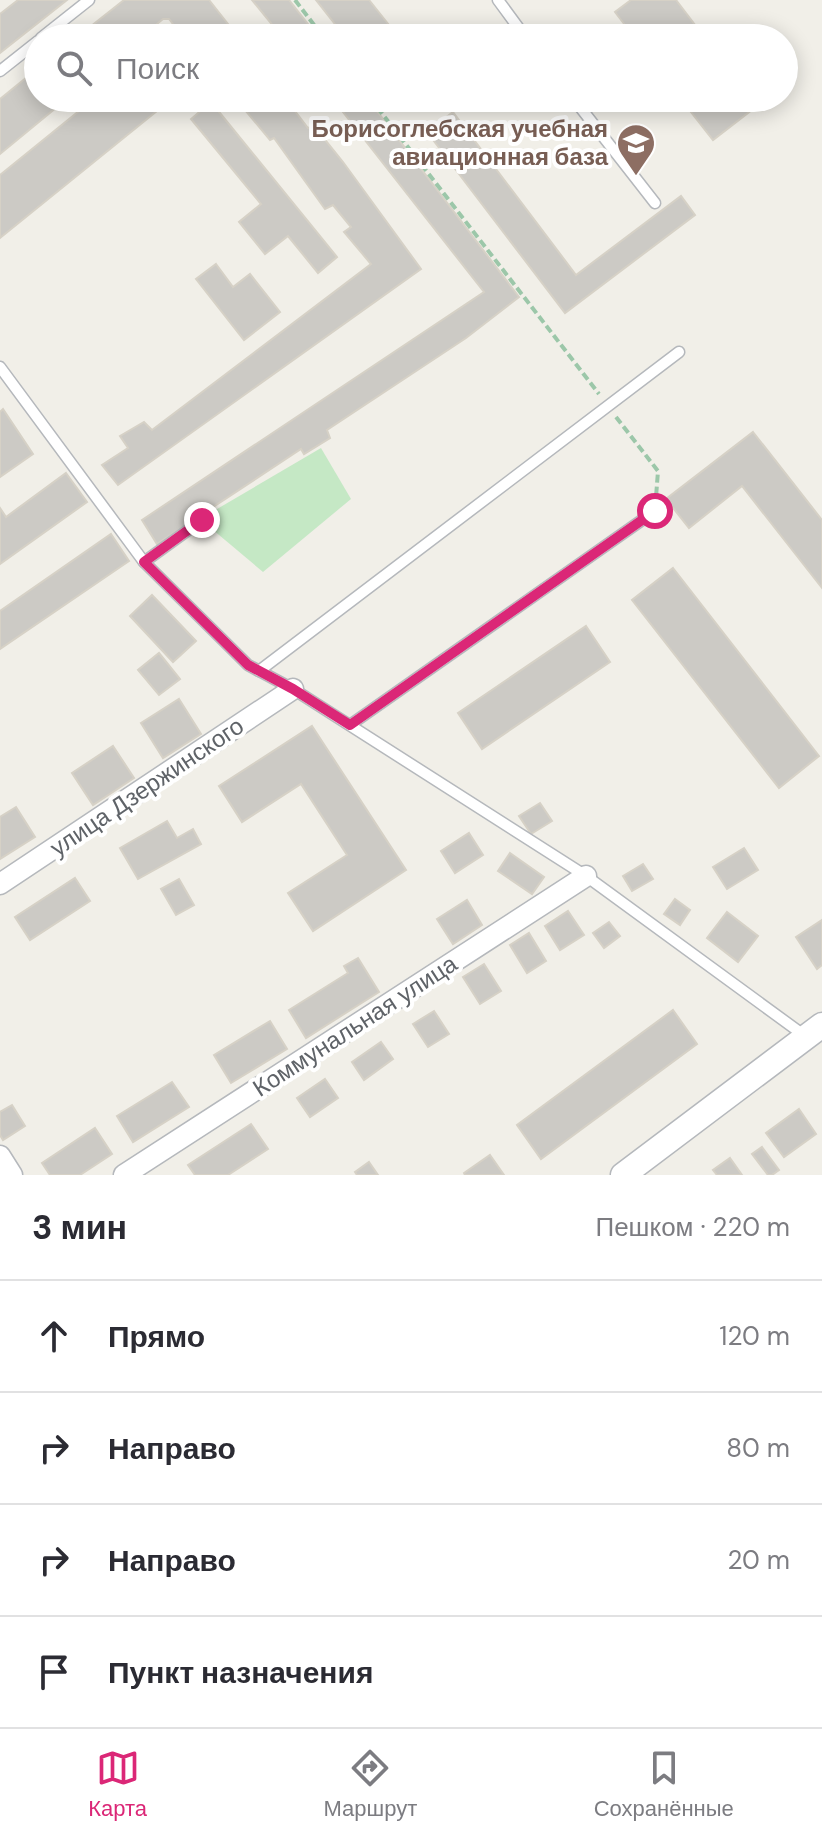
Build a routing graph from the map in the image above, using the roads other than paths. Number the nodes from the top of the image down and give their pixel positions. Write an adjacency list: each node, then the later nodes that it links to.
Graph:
1 (89, 0): 3 (lane)
2 (498, 0): 4 (lane)
3 (59, 24)
4 (516, 24)
5 (24, 52): 6 (lane)
6 (0, 71)
7 (584, 112): 8 (lane)
8 (655, 203)
9 (679, 352): 14 (lane)
10 (0, 367): 13 (lane)
11 (655, 511): 16 (lane)
12 (202, 520): 13 (lane)
13 (144, 562): 14 (lane)
14 (259, 671): 15 (lane)
15 (293, 689): 16 (lane); 18 (street, улица Дзержинского)
16 (350, 725): 17 (lane)
17 (586, 876): 19 (lane); 22 (street, Коммунальная улица)
18 (0, 884)
19 (814, 1031): 23 (street)
20 (0, 1156): 21 (street)
21 (12, 1175)
22 (124, 1175)
23 (623, 1175)

